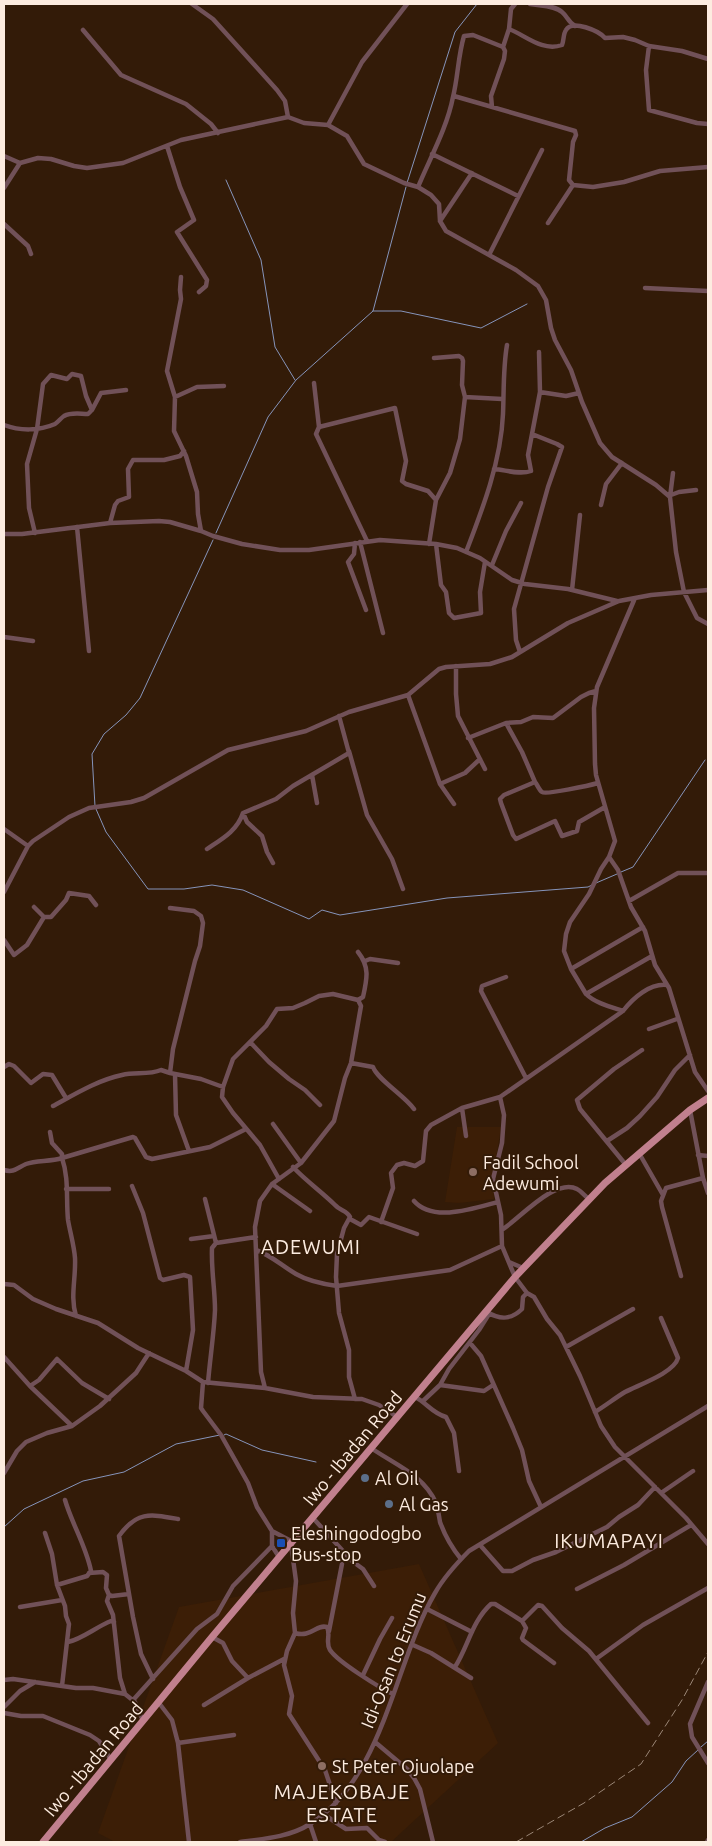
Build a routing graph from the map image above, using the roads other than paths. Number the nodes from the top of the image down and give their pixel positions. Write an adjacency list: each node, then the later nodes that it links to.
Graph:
1 (192, 4): 13 (street)
2 (407, 4): 15 (street)
3 (515, 4): 6 (street)
4 (530, 4): 5 (street)
5 (576, 26): 6 (street); 8 (street)
6 (509, 29): 9 (street)
7 (83, 30): 16 (street)
8 (649, 46): 10 (street); 14 (street)
9 (503, 47): 11 (street); 12 (street)
10 (708, 59)
11 (454, 96): 12 (street); 19 (street)
12 (492, 107): 24 (street)
13 (288, 117): 15 (street); 16 (street)
14 (708, 124)
15 (328, 125): 25 (street)
16 (218, 133): 17 (street)
17 (168, 146): 21 (street); 36 (street)
18 (542, 150): 27 (street)
19 (432, 154): 23 (street); 25 (street)
20 (4, 156): 21 (street)
21 (20, 163): 26 (street)
22 (708, 167): 24 (street)
23 (472, 173): 27 (street); 28 (street)
24 (573, 185): 29 (street)
25 (418, 187): 28 (street)
26 (4, 188)
27 (518, 196): 32 (street)
28 (440, 221): 32 (street)
29 (548, 222)
30 (4, 224): 31 (street)
31 (31, 254)
32 (489, 255): 44 (street)
33 (181, 277): 45 (street)
34 (645, 288): 35 (street)
35 (708, 291)
36 (199, 292)
37 (506, 345): 47 (street)
38 (539, 352): 43 (street)
39 (434, 358): 46 (street)
40 (314, 383): 50 (street)
41 (224, 386): 45 (street)
42 (126, 390): 48 (street)
43 (540, 392): 44 (street); 52 (street)
44 (579, 393): 54 (street)
45 (175, 397): 53 (street)
46 (465, 397): 47 (street); 59 (street)
47 (502, 399): 55 (street)
48 (92, 410): 51 (street); 51 (street)
49 (4, 426): 51 (street)
50 (320, 427): 59 (street); 68 (street)
51 (37, 429): 66 (street)
52 (532, 434): 55 (street); 75 (street)
53 (184, 451): 63 (street); 65 (street)
54 (622, 464): 58 (street); 61 (street)
55 (494, 469): 72 (street)
56 (673, 473): 58 (street)
57 (696, 490): 58 (street)
58 (671, 496): 78 (street)
59 (436, 500): 70 (street)
60 (521, 503): 74 (street)
61 (601, 504)
62 (580, 515): 76 (street)
63 (110, 522): 64 (street); 65 (street)
64 (77, 527): 66 (street); 86 (street)
65 (201, 531): 69 (street)
66 (35, 533): 67 (street)
67 (4, 534)
68 (366, 541): 69 (street); 70 (street)
69 (357, 543): 81 (street); 83 (street)
70 (429, 544): 71 (street)
71 (436, 544): 72 (street); 73 (street)
72 (466, 552): 73 (street)
73 (485, 562): 74 (street)
74 (492, 566): 75 (street)
75 (521, 582): 76 (street); 87 (street)
76 (572, 590): 80 (street)
77 (708, 590): 78 (street)
78 (684, 592): 79 (street); 82 (street)
79 (635, 598): 80 (street); 89 (street)
80 (619, 601): 87 (street)
81 (366, 610)
82 (708, 624)
83 (383, 633)
84 (4, 637): 85 (street)
85 (33, 641)
86 (89, 651)
87 (520, 652): 88 (street)
88 (456, 666): 90 (street); 93 (street)
89 (596, 691): 92 (street); 98 (street)
90 (408, 695): 91 (street); 99 (street)
91 (339, 716): 96 (street); 105 (street); 110 (street)
92 (506, 724): 93 (street); 97 (street)
93 (468, 738): 94 (street)
94 (480, 759): 95 (street); 99 (street)
95 (484, 769)
96 (312, 775): 100 (street); 103 (street)
97 (535, 782): 98 (street); 102 (street)
98 (598, 783): 102 (street)
99 (440, 784): 101 (street)
100 (317, 803)
101 (454, 804)
102 (605, 807): 107 (street)
103 (243, 813): 106 (street); 108 (street)
104 (4, 829): 105 (street)
105 (28, 846): 111 (street)
106 (207, 849)
107 (609, 857): 112 (street); 123 (street)
108 (273, 863)
109 (708, 874): 112 (street)
110 (403, 889)
111 (4, 892)
112 (628, 901): 117 (street)
113 (96, 905): 116 (street)
114 (34, 907): 116 (street)
115 (170, 908): 136 (street)
116 (44, 917): 118 (street)
117 (643, 927): 120 (street); 123 (street)
118 (4, 940)
119 (358, 952): 121 (street)
120 (652, 956): 125 (street); 126 (street)
121 (366, 962): 122 (street); 127 (street)
122 (398, 963)
123 (571, 969): 126 (street)
124 (506, 977): 137 (street)
125 (667, 985): 128 (street); 129 (street)
126 (586, 994): 128 (street)
127 (358, 1000): 131 (street); 134 (street)
128 (623, 1011): 137 (street)
129 (677, 1019): 130 (street); 133 (street)
130 (649, 1029)
131 (250, 1042): 138 (street); 143 (street)
132 (642, 1050): 152 (street)
133 (690, 1055): 139 (street); 152 (street)
134 (351, 1062): 146 (street); 158 (street)
135 (4, 1067): 141 (street)
136 (173, 1074): 138 (street); 141 (street); 153 (street)
137 (526, 1078): 140 (street)
138 (223, 1088): 149 (street)
139 (708, 1091)
140 (500, 1097): 145 (street); 173 (street)
141 (66, 1098): 144 (street)
142 (708, 1098): 147 (main road, Iwo - Ibadan Road)
143 (320, 1105)
144 (53, 1106)
145 (462, 1108): 151 (street); 176 (street)
146 (414, 1109)
147 (690, 1110): 154 (main road, Iwo - Ibadan Road); 155 (street)
148 (273, 1124): 158 (street)
149 (246, 1128): 153 (street); 163 (street)
150 (50, 1132): 157 (street)
151 (466, 1136)
152 (607, 1141): 159 (street)
153 (189, 1151): 157 (street)
154 (640, 1153): 159 (main road, Iwo - Ibadan Road); 169 (street)
155 (698, 1155): 156 (street); 162 (street)
156 (708, 1156)
157 (62, 1158): 161 (street); 166 (street)
158 (301, 1163): 160 (street)
159 (626, 1165): 171 (main road, Iwo - Ibadan Road)
160 (293, 1167): 163 (street); 175 (street)
161 (4, 1170)
162 (703, 1178): 168 (street); 169 (street)
163 (279, 1179): 164 (street)
164 (272, 1184): 174 (street); 180 (street)
165 (132, 1186): 200 (street)
166 (66, 1189): 167 (street); 194 (street)
167 (109, 1189)
168 (708, 1194)
169 (663, 1195): 187 (street)
170 (205, 1199): 179 (street)
171 (589, 1199): 177 (street); 186 (main road, Iwo - Ibadan Road)
172 (414, 1201): 173 (street)
173 (498, 1202): 177 (street)
174 (310, 1211)
175 (350, 1219): 176 (street); 190 (street)
176 (381, 1222): 178 (street)
177 (503, 1229): 183 (street)
178 (417, 1234)
179 (214, 1236): 181 (street); 182 (street)
180 (256, 1236): 182 (street); 184 (street)
181 (191, 1239)
182 (216, 1243): 201 (street)
183 (502, 1246): 185 (street); 190 (street)
184 (256, 1250): 190 (street); 205 (street)
185 (508, 1262): 186 (street); 188 (street)
186 (523, 1268): 188 (main road, Iwo - Ibadan Road)
187 (682, 1276)
188 (515, 1277): 191 (street); 193 (main road, Iwo - Ibadan Road)
189 (4, 1284): 194 (street)
190 (337, 1286): 208 (street)
191 (527, 1293): 193 (street); 197 (street)
192 (633, 1309): 197 (street)
193 (487, 1313): 196 (street); 206 (main road, Iwo - Ibadan Road)
194 (76, 1316): 198 (street)
195 (661, 1318): 211 (street)
196 (470, 1343): 202 (street); 203 (street)
197 (566, 1347): 211 (street)
198 (149, 1353): 200 (street); 207 (street)
199 (4, 1357): 204 (street)
200 (186, 1371): 201 (street)
201 (206, 1382): 205 (street); 226 (street)
202 (440, 1384): 203 (street); 209 (street)
203 (493, 1385): 222 (street)
204 (30, 1386): 207 (street); 213 (street)
205 (265, 1388): 208 (street)
206 (414, 1397): 209 (street); 212 (main road, Iwo - Ibadan Road)
207 (109, 1399): 213 (street)
208 (355, 1399): 212 (street)
209 (423, 1401): 216 (street)
210 (708, 1406): 215 (street, Idi-Osan to Erumu)
211 (595, 1412): 215 (street)
212 (397, 1417): 214 (main road, Iwo - Ibadan Road)
213 (72, 1426): 218 (street)
214 (371, 1448): 223 (main road, Iwo - Ibadan Road); 233 (street)
215 (626, 1456): 219 (street); 222 (street, Idi-Osan to Erumu)
216 (459, 1471)
217 (693, 1471): 220 (street)
218 (4, 1473)
219 (655, 1487): 220 (street); 230 (street)
220 (660, 1492): 225 (street)
221 (65, 1500): 235 (street)
222 (541, 1507): 230 (street, Idi-Osan to Erumu)
223 (314, 1518): 228 (main road, Iwo - Ibadan Road); 237 (street)
224 (178, 1519): 240 (street)
225 (692, 1525): 229 (street); 239 (street)
226 (272, 1531): 228 (street); 231 (street)
227 (44, 1533): 236 (street)
228 (292, 1543): 232 (main road, Iwo - Ibadan Road); 250 (street)
229 (708, 1544)
230 (480, 1545): 233 (street, Idi-Osan to Erumu)
231 (272, 1546): 232 (street); 261 (street)
232 (280, 1558): 251 (main road, Iwo - Ibadan Road)
233 (461, 1559): 244 (street, Idi-Osan to Erumu)
234 (342, 1564): 248 (street)
235 (89, 1573): 236 (street); 241 (street)
236 (57, 1585): 242 (street)
237 (374, 1586)
238 (708, 1588): 255 (street)
239 (577, 1589)
240 (129, 1594): 241 (street); 261 (street)
241 (109, 1595): 247 (street)
242 (62, 1600): 243 (street); 252 (street)
243 (20, 1607)
244 (427, 1609): 249 (street); 253 (street, Idi-Osan to Erumu)
245 (392, 1618): 258 (street)
246 (522, 1621): 249 (street); 255 (street); 256 (street)
247 (114, 1622): 252 (street); 266 (street)
248 (329, 1631): 250 (street); 258 (street)
249 (472, 1632): 257 (street)
250 (295, 1633): 254 (street)
251 (212, 1637): 259 (street); 269 (main road, Iwo - Ibadan Road)
252 (68, 1642): 265 (street)
253 (413, 1645): 257 (street); 267 (street, Idi-Osan to Erumu)
254 (284, 1659): 259 (street); 280 (street)
255 (596, 1659): 274 (street)
256 (554, 1664)
257 (455, 1667): 260 (street)
258 (363, 1675): 267 (street)
259 (248, 1678): 270 (street)
260 (471, 1678)
261 (153, 1679): 268 (street)
262 (4, 1680): 263 (street)
263 (35, 1682): 265 (street); 271 (street)
264 (708, 1682): 279 (street)
265 (62, 1686): 266 (street)
266 (125, 1694): 268 (street)
267 (394, 1694): 276 (street, Idi-Osan to Erumu)
268 (134, 1699): 273 (street)
269 (159, 1703): 273 (main road, Iwo - Ibadan Road); 277 (street)
270 (204, 1705)
271 (4, 1707)
272 (4, 1713): 278 (street)
273 (143, 1722): 278 (main road, Iwo - Ibadan Road)
274 (648, 1723)
275 (234, 1735): 277 (street)
276 (375, 1742): 280 (street, Idi-Osan to Erumu); 288 (street)
277 (178, 1744): 284 (street)
278 (112, 1760): 283 (main road, Iwo - Ibadan Road)
279 (708, 1763)
280 (336, 1803): 281 (street, Idi-Osan to Erumu)
281 (323, 1814): 282 (street, Idi-Osan to Erumu); 287 (street)
282 (310, 1824): 285 (street, Idi-Osan to Erumu); 286 (street)
283 (43, 1842)
284 (189, 1842)
285 (240, 1842)
286 (316, 1842)
287 (385, 1842)
288 (433, 1842)

